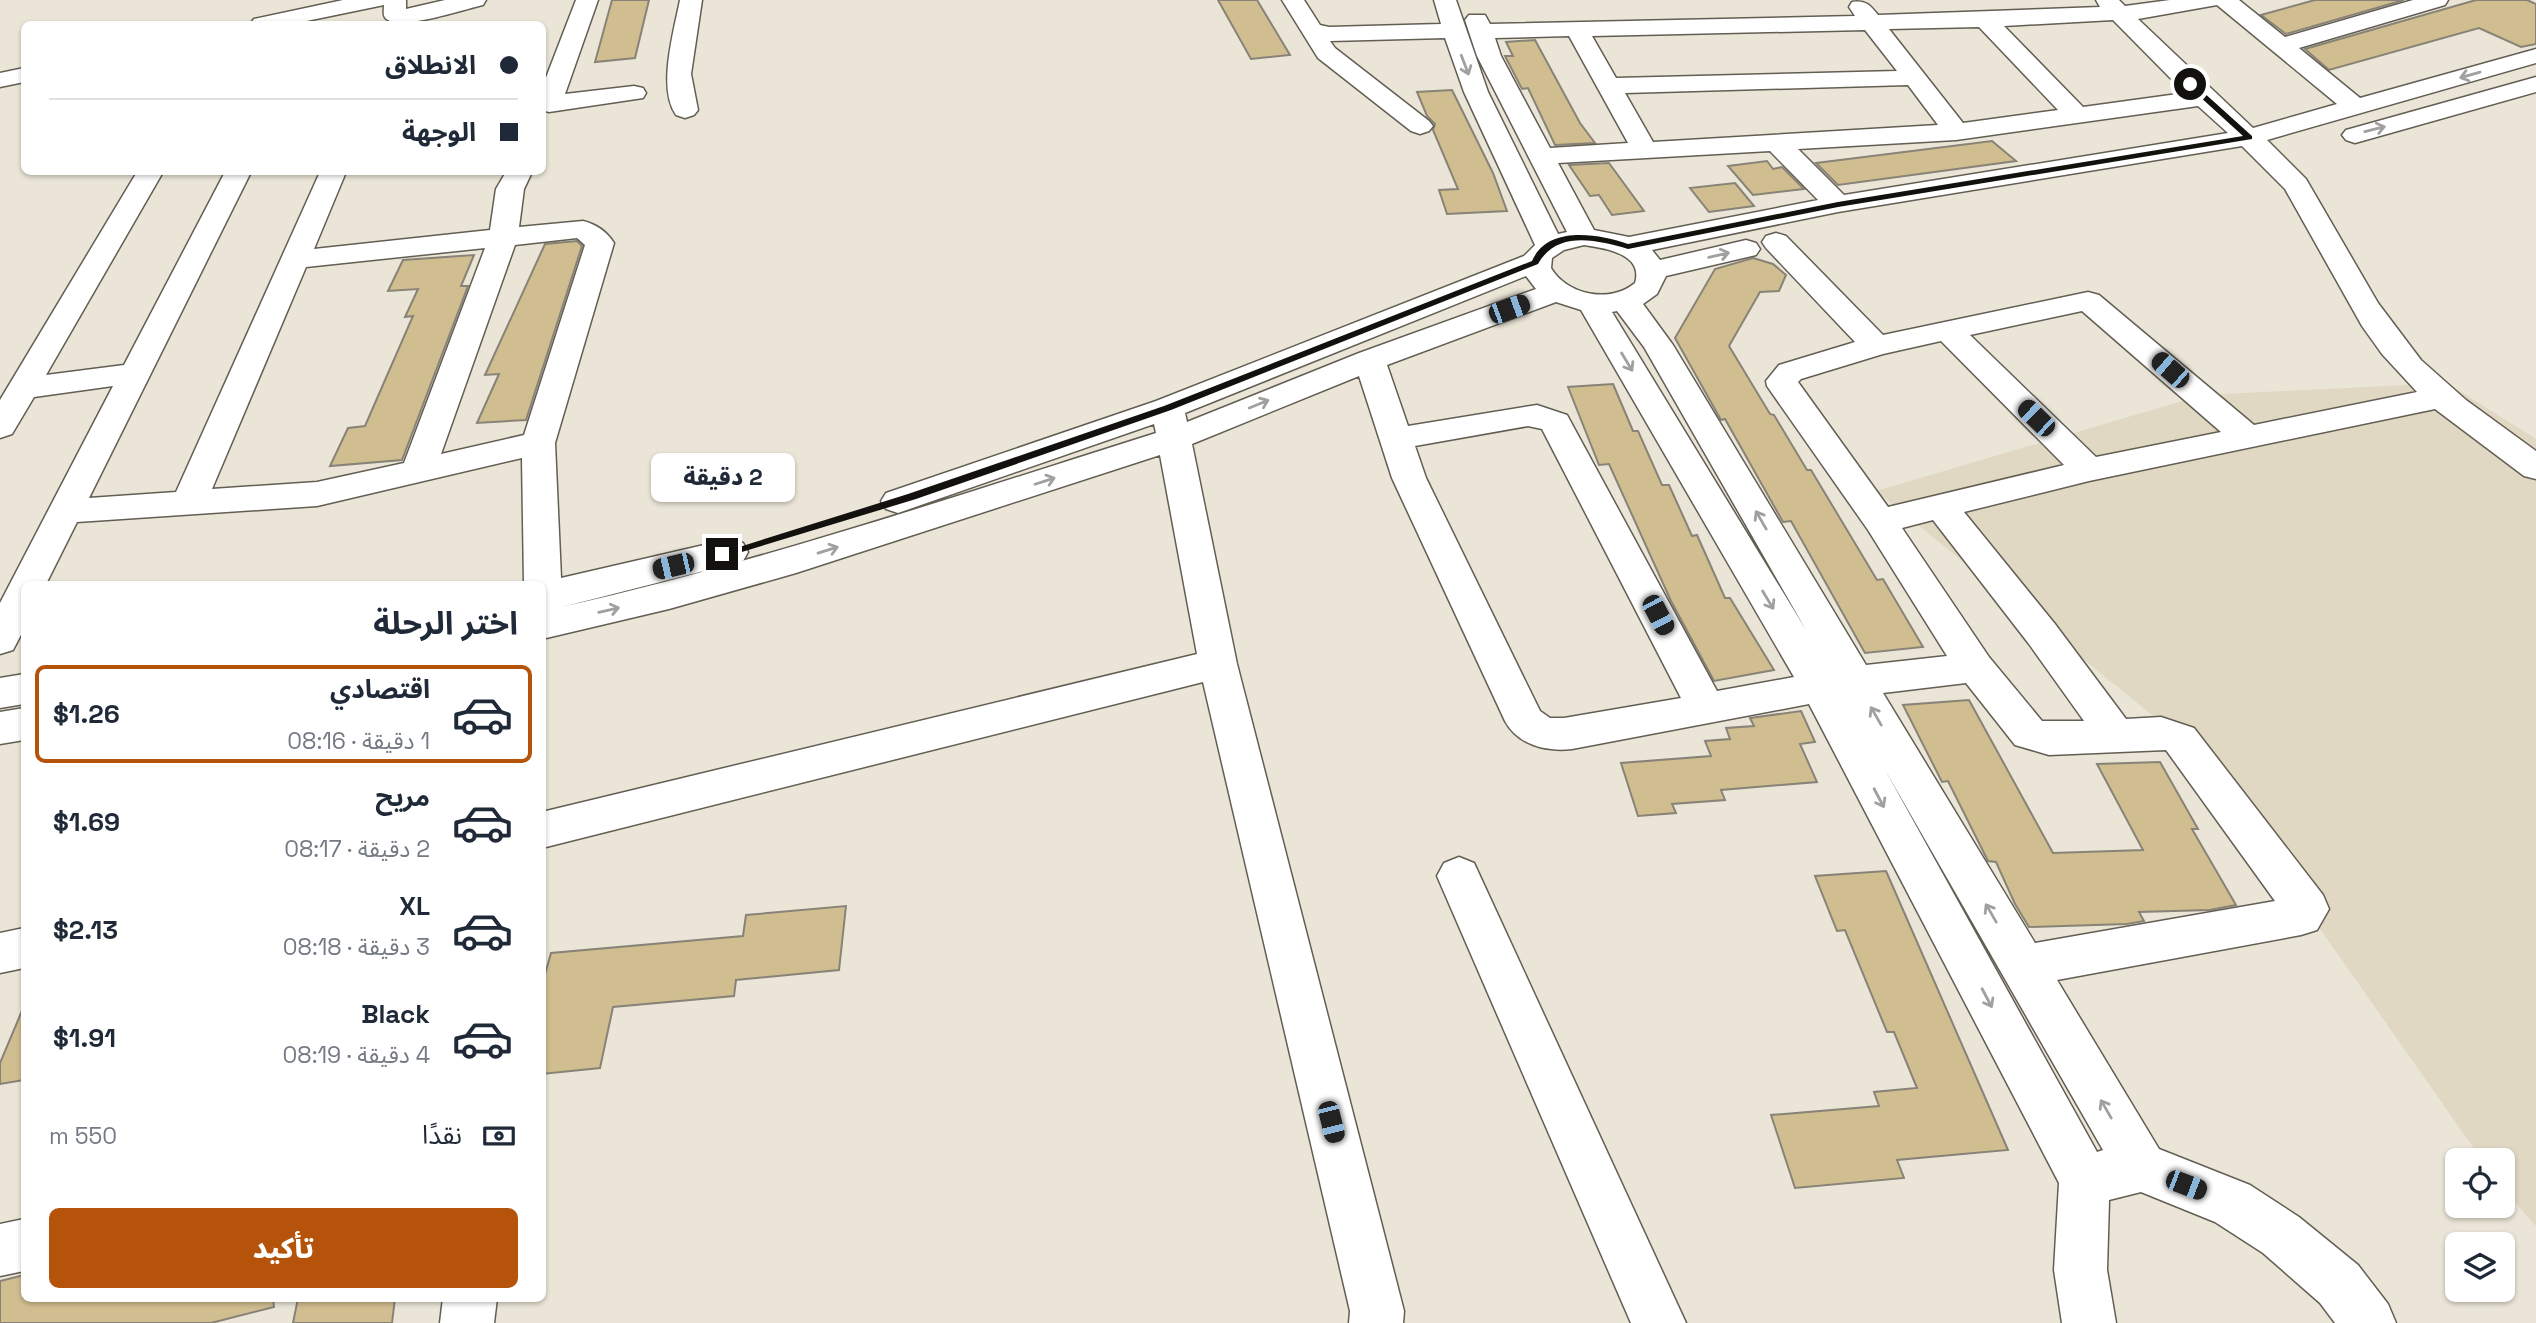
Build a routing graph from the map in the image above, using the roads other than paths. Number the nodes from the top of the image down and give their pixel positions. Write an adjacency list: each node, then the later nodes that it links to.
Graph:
1 (376, 0): 15 (street)
2 (395, 0): 3 (street)
3 (475, 0)
4 (587, 0): 26 (street)
5 (691, 0): 39 (street)
6 (1293, 0): 21 (street)
7 (1445, 0): 22 (street)
8 (1470, 0): 23 (street)
9 (1742, 0): 19 (street)
10 (1854, 0): 18 (street)
11 (2211, 0): 14 (street)
12 (2225, 0): 24 (street)
13 (2437, 0): 24 (street)
14 (2112, 7): 16 (street); 34 (street)
15 (315, 18): 17 (street)
16 (1985, 20): 18 (street); 40 (street)
17 (288, 21)
18 (1872, 23): 19 (street); 28 (street)
19 (1760, 26): 20 (street)
20 (1577, 30): 23 (street); 31 (street)
21 (1313, 31): 22 (street); 41 (street)
22 (1454, 31): 57 (street, one-way to 57)
23 (1480, 31): 46 (street)
24 (2284, 46): 36 (street)
25 (2536, 56): 36 (street, one-way to 36)
26 (554, 62): 35 (street)
27 (21, 76): 29 (street)
28 (1913, 78): 31 (street); 42 (street)
29 (0, 80)
30 (2536, 83): 33 (street)
31 (1607, 86): 45 (street)
32 (634, 93): 38 (street)
33 (2505, 93): 37 (street); 47 (street, one-way to 33)
34 (2204, 98): 40 (street); 43 (street)
35 (546, 104)
36 (2357, 107): 43 (street)
37 (2536, 107)
38 (546, 109)
39 (685, 110)
40 (2078, 116): 42 (street)
41 (1419, 127)
42 (1956, 132): 44 (street)
43 (2249, 137): 47 (street); 52 (street)
44 (1777, 143): 45 (street); 52 (street)
45 (1644, 149): 46 (street)
46 (1543, 156): 54 (street)
47 (2270, 156): 53 (street); 66 (street)
48 (148, 175): 65 (street)
49 (236, 175): 64 (street)
50 (332, 175): 58 (street)
51 (518, 175): 55 (street)
52 (1838, 204): 56 (street)
53 (1866, 225)
54 (1584, 237): 56 (street); 57 (street)
55 (503, 239): 58 (street); 71 (street); 74 (street)
56 (1628, 246): 59 (street)
57 (1542, 254): 60 (street); 67 (street)
58 (293, 261): 75 (street)
59 (1652, 270): 60 (street); 62 (street, one-way to 62)
60 (1591, 299): 63 (street); 86 (street)
61 (1948, 331): 62 (street); 69 (street); 73 (street)
62 (1876, 346): 78 (street)
63 (1370, 360): 67 (street, one-way to 63); 70 (street)
64 (136, 373): 65 (street); 77 (street)
65 (23, 388): 68 (street)
66 (2442, 397): 69 (street); 72 (street)
67 (1171, 423): 82 (street); 84 (street)
68 (0, 427)
69 (2246, 437): 73 (street)
70 (1395, 439): 89 (street); 89 (street)
71 (538, 443): 74 (street); 80 (street)
72 (2536, 468)
73 (2089, 470): 76 (street)
74 (418, 471): 75 (street)
75 (189, 502): 77 (street)
76 (1941, 508): 78 (street); 92 (street)
77 (66, 511): 79 (street)
78 (1880, 521): 85 (street)
79 (30, 581)
80 (542, 581)
81 (21, 598): 83 (street)
82 (546, 615)
83 (0, 640)
84 (1218, 664): 93 (street); 102 (street)
85 (1975, 667): 86 (street); 92 (street)
86 (1838, 684): 89 (street); 95 (street, one-way to 86); 97 (street, one-way to 97)
87 (21, 690): 88 (street)
88 (0, 693)
89 (1707, 709)
90 (21, 724): 91 (street)
91 (0, 728)
92 (2115, 734): 95 (street)
93 (546, 829)
94 (1459, 876): 103 (street)
95 (2022, 966): 96 (street, one-way to 95)
96 (2141, 1167): 97 (street); 105 (street)
97 (2085, 1180): 104 (street)
98 (21, 1246): 99 (street)
99 (0, 1251)
100 (470, 1302): 101 (street)
101 (467, 1323)
102 (1376, 1323)
103 (1659, 1323)
104 (2089, 1323)
105 (2369, 1323)

